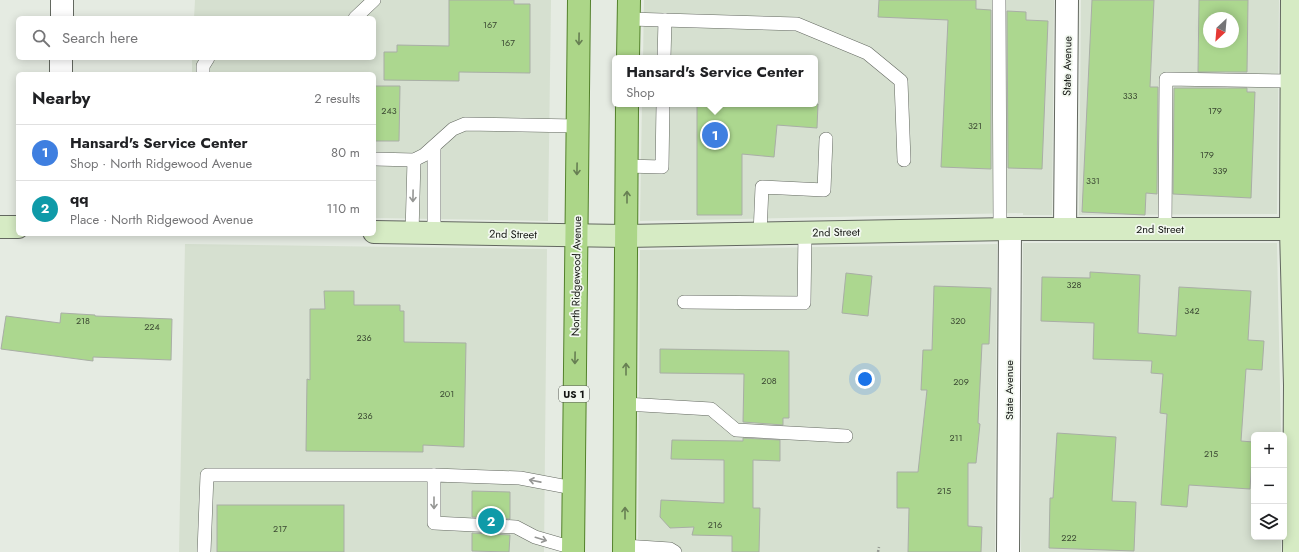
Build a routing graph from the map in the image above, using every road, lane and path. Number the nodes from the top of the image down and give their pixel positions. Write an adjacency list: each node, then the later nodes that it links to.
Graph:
1 (62, 0): 8 (street)
2 (374, 0): 9 (lane)
3 (579, 0): 20 (main road, North Ridgewood Avenue / US 1, one-way to 20)
4 (998, 0): 29 (lane)
5 (1067, 0): 30 (street, State Avenue)
6 (1292, 0): 17 (street)
7 (629, 10): 10 (lane); 11 (main road)
8 (62, 16)
9 (357, 16)
10 (665, 20): 12 (lane); 25 (lane)
11 (628, 55)
12 (664, 55)
13 (61, 60): 15 (street)
14 (207, 60): 16 (lane)
15 (61, 72)
16 (203, 72)
17 (1294, 90): 31 (lane); 32 (street)
18 (627, 107): 26 (main road)
19 (663, 107): 26 (lane)
20 (578, 126): 22 (lane); 38 (main road, North Ridgewood Avenue / US 1, one-way to 38)
21 (826, 139): 37 (lane)
22 (434, 147): 24 (lane); 35 (lane)
23 (376, 159): 24 (lane)
24 (414, 160): 34 (lane, one-way to 34)
25 (904, 160)
26 (626, 166): 39 (main road, one-way to 26)
27 (0, 227): 28 (street)
28 (16, 228)
29 (1005, 229): 30 (street, 2nd Street); 36 (street, 2nd Street); 52 (street, State Avenue)
30 (1065, 229): 31 (street, 2nd Street)
31 (1165, 229): 32 (street, 2nd Street)
32 (1295, 229): 45 (street)
33 (376, 232): 34 (street, 2nd Street)
34 (412, 233): 35 (street, 2nd Street)
35 (434, 233): 38 (street, 2nd Street)
36 (805, 233): 37 (street, 2nd Street); 40 (lane)
37 (760, 234): 39 (street, 2nd Street)
38 (576, 235): 39 (street, 2nd Street); 44 (main road, North Ridgewood Avenue / US 1, one-way to 44)
39 (626, 236): 41 (main road, one-way to 39)
40 (684, 302)
41 (625, 404): 42 (lane); 47 (main road, one-way to 41)
42 (846, 436)
43 (434, 475): 44 (lane, one-way to 43); 48 (lane, one-way to 48); 49 (lane)
44 (573, 488): 48 (main road, North Ridgewood Avenue / US 1)
45 (1297, 506): 53 (street)
46 (879, 547): 51 (path)
47 (624, 549): 50 (lane)
48 (573, 550)
49 (204, 552)
50 (675, 552)
51 (878, 552)
52 (1008, 552)
53 (1294, 552)

